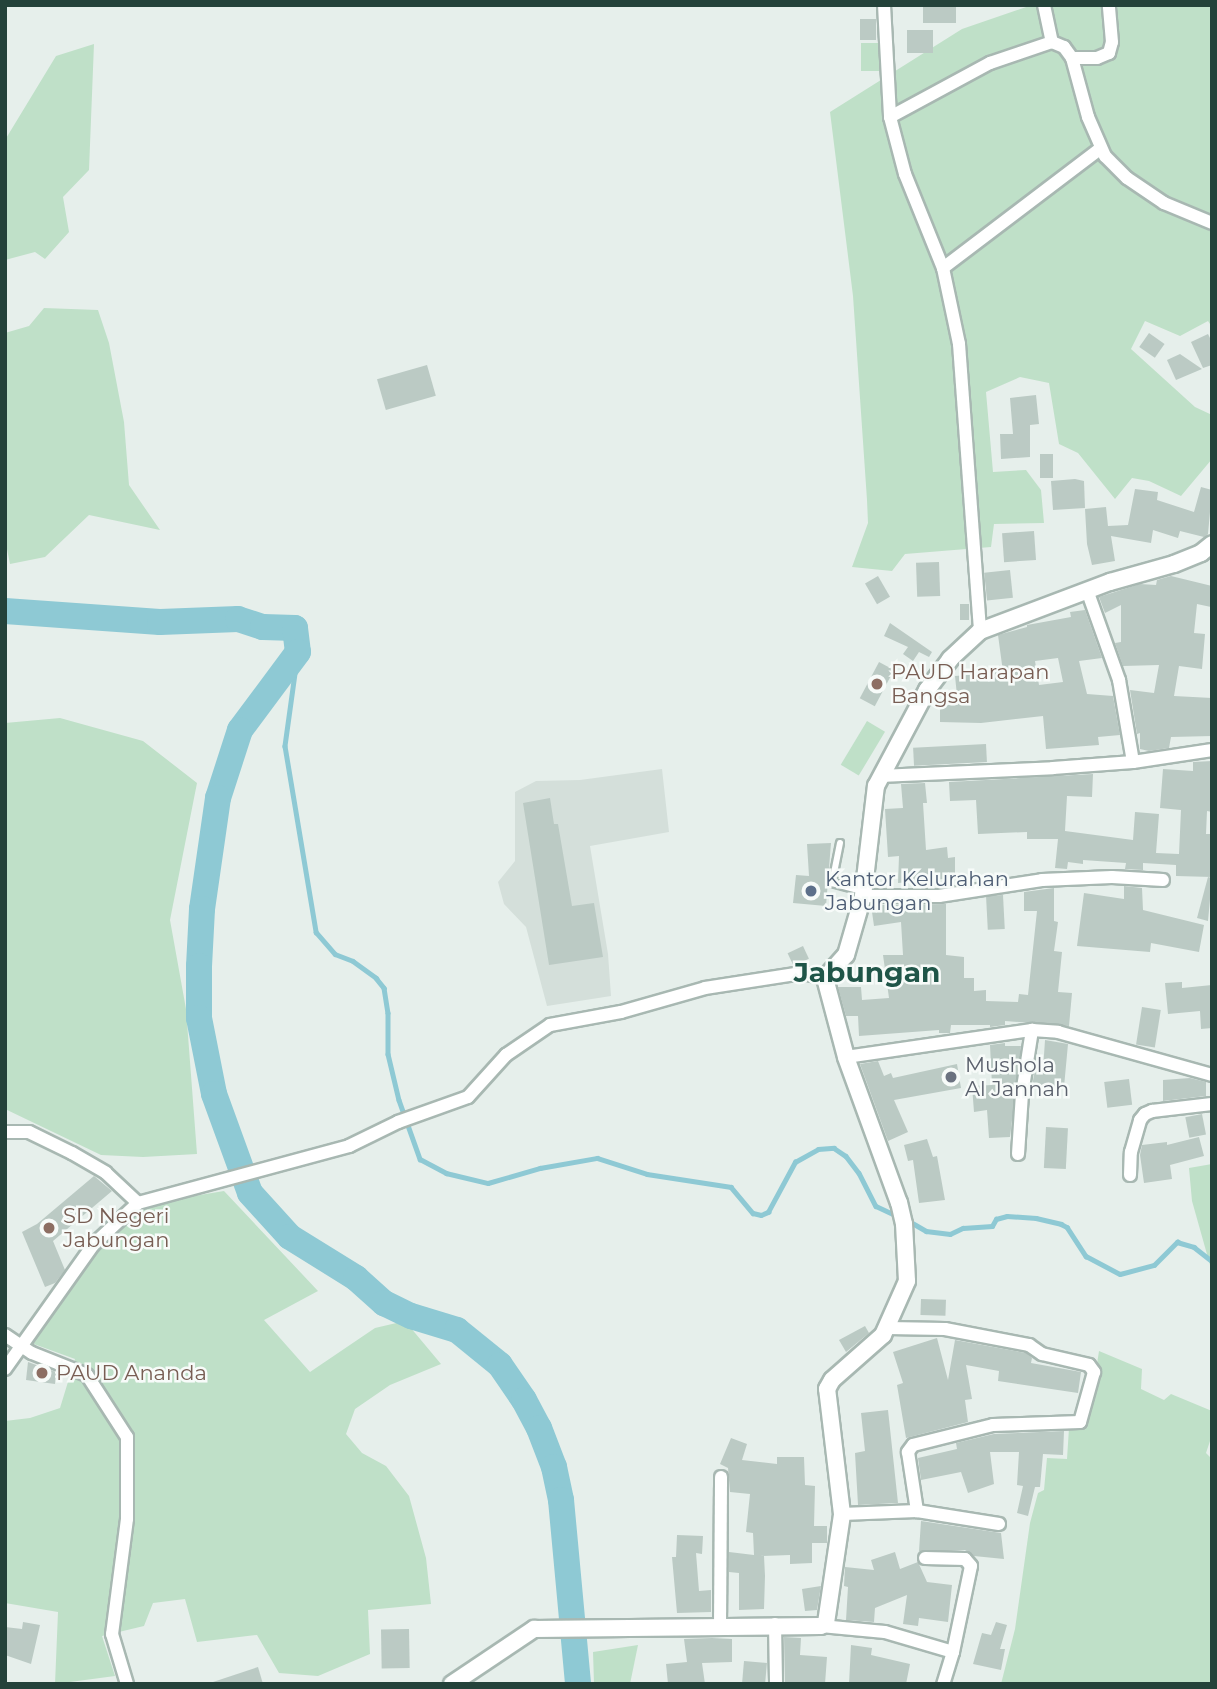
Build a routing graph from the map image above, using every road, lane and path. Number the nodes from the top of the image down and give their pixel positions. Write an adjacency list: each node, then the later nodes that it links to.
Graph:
1 (884, 5): 6 (street)
2 (1044, 5): 4 (street)
3 (1109, 5): 5 (street)
4 (1052, 42): 5 (street); 6 (street)
5 (1072, 58): 7 (street)
6 (890, 117): 9 (street)
7 (1100, 149): 8 (street); 9 (street)
8 (1212, 223)
9 (943, 268): 12 (street)
10 (1208, 551): 11 (street)
11 (1087, 590): 12 (street); 14 (street)
12 (980, 631): 15 (street)
13 (1212, 750): 14 (street)
14 (1133, 762): 15 (street)
15 (880, 776): 18 (street)
16 (840, 843): 18 (lane)
17 (1163, 880): 18 (street)
18 (863, 894): 19 (street)
19 (825, 978): 21 (street); 27 (street)
20 (1032, 1030): 21 (street); 22 (street); 25 (street)
21 (846, 1057): 28 (street)
22 (1212, 1075)
23 (1212, 1104): 26 (street)
24 (5, 1132): 27 (street)
25 (1018, 1154)
26 (1130, 1175)
27 (138, 1203): 30 (street)
28 (888, 1328): 33 (street); 34 (street)
29 (5, 1335): 30 (street)
30 (21, 1347): 31 (street); 41 (street)
31 (5, 1369)
32 (721, 1477): 38 (street)
33 (917, 1511): 34 (street); 35 (street)
34 (842, 1514): 39 (street)
35 (999, 1524)
36 (925, 1558): 40 (street)
37 (775, 1624): 38 (street); 39 (street); 43 (street)
38 (720, 1626): 42 (street)
39 (821, 1626): 40 (street)
40 (953, 1651): 44 (street)
41 (127, 1684)
42 (452, 1684)
43 (776, 1684)
44 (943, 1684)

